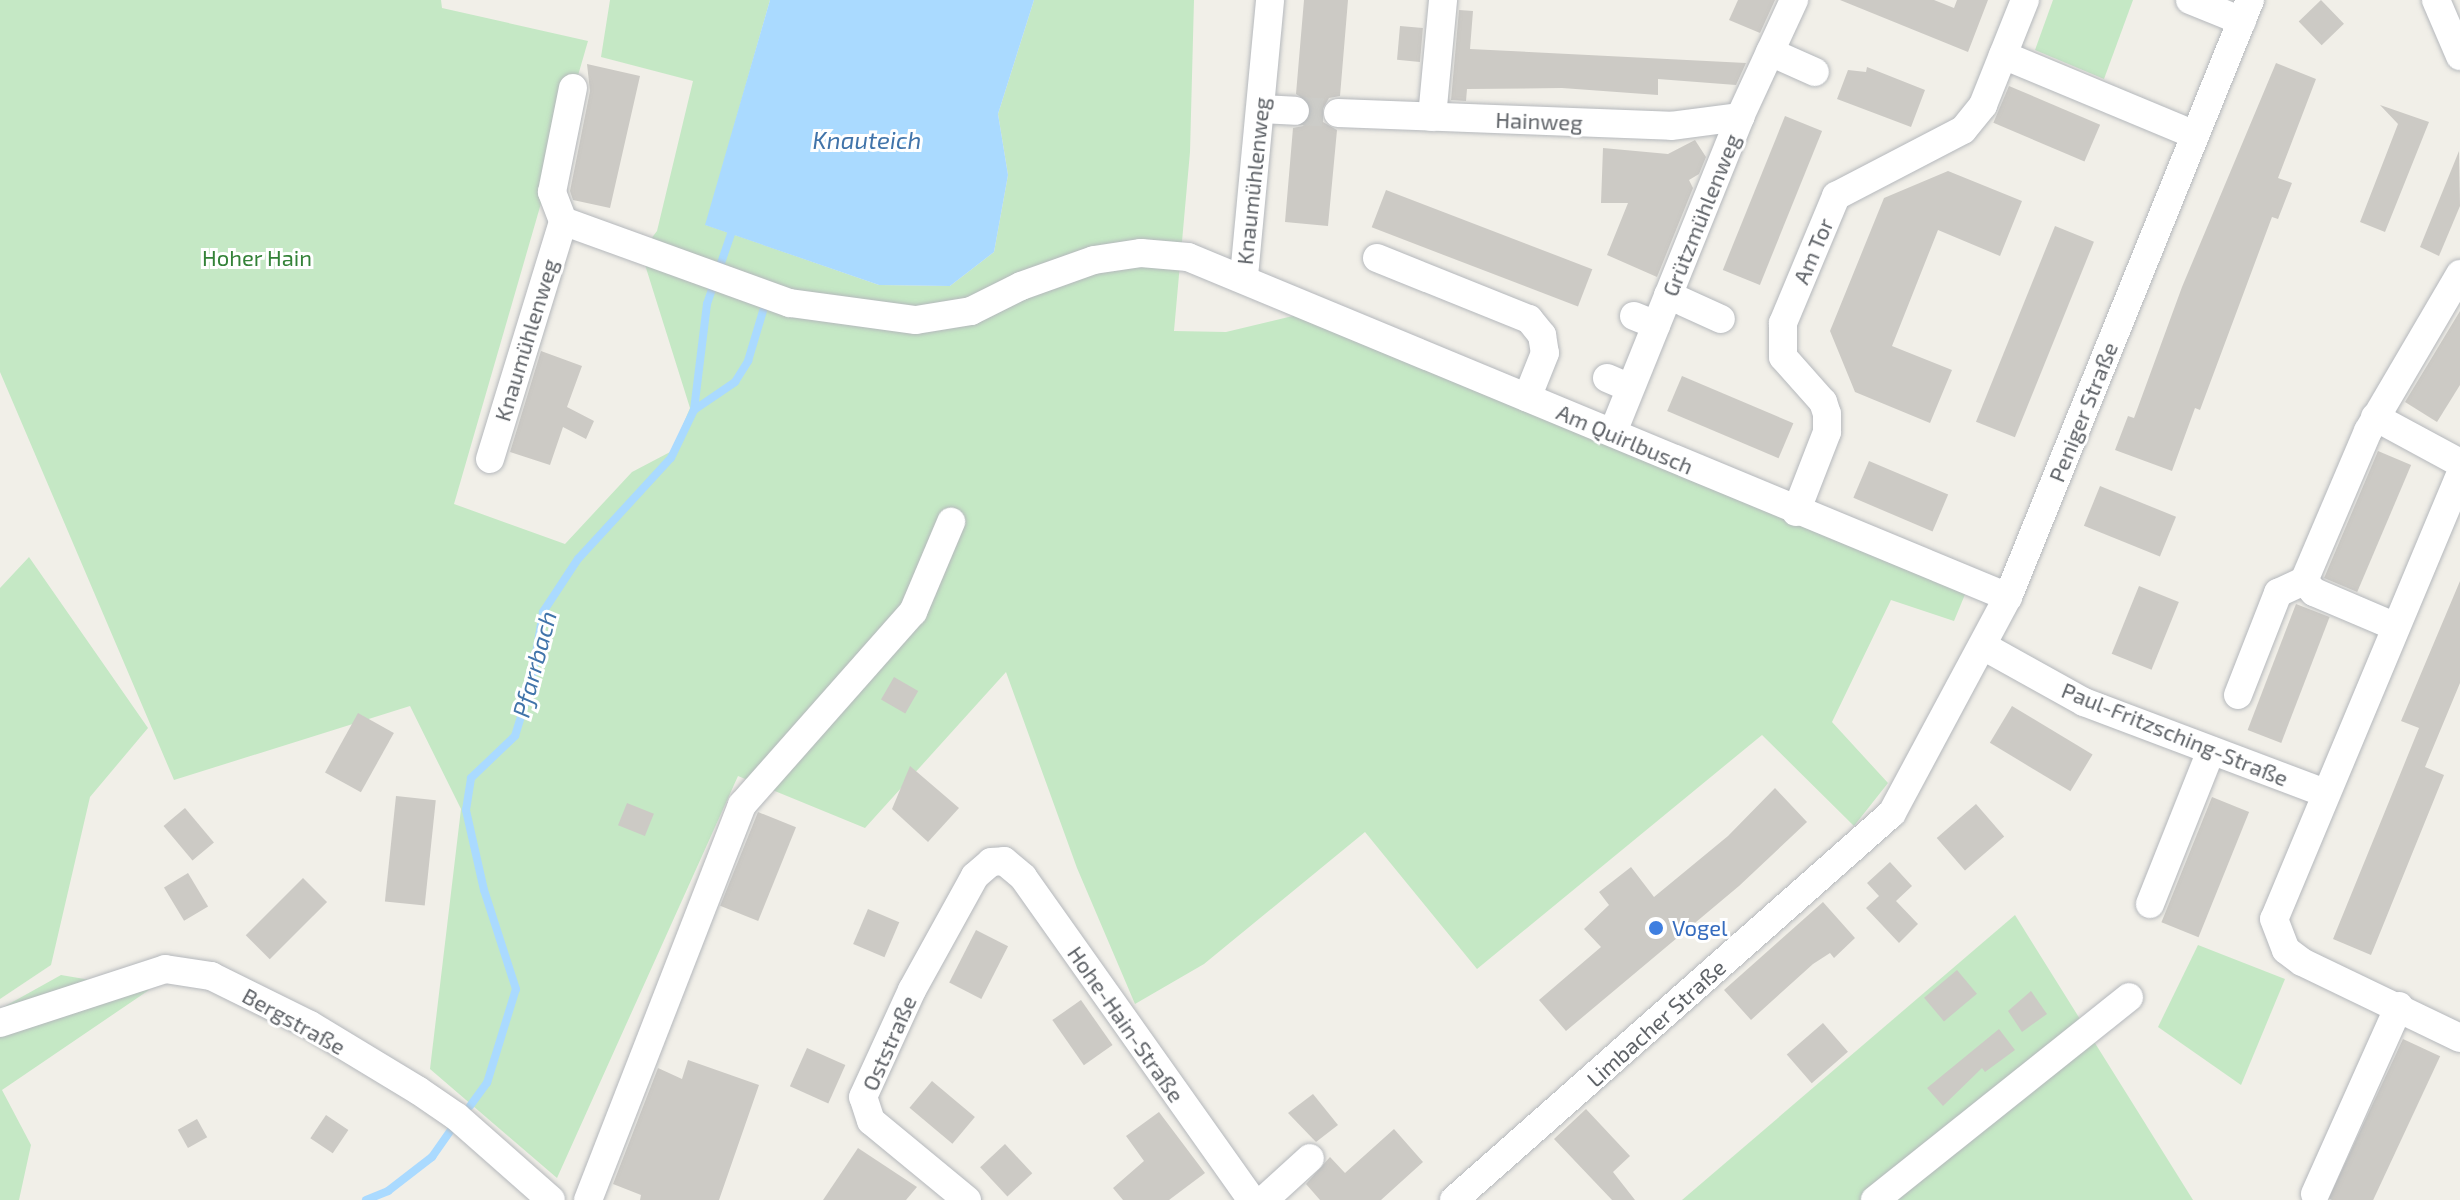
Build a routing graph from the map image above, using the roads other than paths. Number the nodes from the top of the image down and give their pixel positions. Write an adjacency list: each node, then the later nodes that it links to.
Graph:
1 (1270, 0): 13 (street, Knaumühlenweg)
2 (1443, 0): 16 (street)
3 (1794, 0): 8 (street, Grützmühlenweg)
4 (2025, 0): 9 (street, Am Tor)
5 (2190, 0): 7 (street)
6 (2436, 0): 10 (street)
7 (2246, 10): 18 (street, Peniger Straße)
8 (1770, 52): 11 (street); 17 (street, Grützmühlenweg)
9 (2003, 55): 18 (street); 31 (street, Am Tor)
10 (2460, 56)
11 (1815, 72)
12 (573, 88): 19 (street)
13 (1261, 109): 14 (street); 22 (street, Knaumühlenweg)
14 (1295, 111)
15 (1338, 113): 16 (street, Hainweg)
16 (1432, 117): 17 (street, Hainweg)
17 (1740, 117): 23 (street, Grützmühlenweg)
18 (2195, 135): 34 (street, Peniger Straße)
19 (563, 221): 22 (street, Knaumühlenweg); 28 (street, Knaumühlenweg)
20 (1377, 258): 25 (street)
21 (2460, 274): 26 (street)
22 (1244, 276): 25 (street, Am Quirlbusch)
23 (1668, 295): 24 (street); 27 (street, Grützmühlenweg)
24 (1721, 319)
25 (1527, 398): 27 (street, Am Quirlbusch)
26 (2375, 417): 29 (street); 33 (street)
27 (1613, 432): 31 (street, Am Quirlbusch)
28 (490, 459)
29 (2460, 463)
30 (2460, 475): 35 (street)
31 (1796, 512): 34 (street, Am Quirlbusch)
32 (951, 522): 51 (street)
33 (2304, 581): 35 (street); 37 (street)
34 (2008, 597): 36 (street, Peniger Straße)
35 (2396, 627): 39 (street)
36 (1985, 647): 38 (street, Paul-Fritzsching-Straße); 40 (street, Peniger Straße)
37 (2238, 695)
38 (2211, 751): 39 (street, Paul-Fritzsching-Straße); 42 (street)
39 (2325, 793): 44 (street)
40 (1892, 813): 49 (street, Limbacher Straße)
41 (991, 862): 52 (street, Oststraße); 53 (street, Hohe-Hain-Straße)
42 (2150, 904)
43 (2129, 997): 55 (street)
44 (2399, 1006): 46 (street); 48 (street)
45 (0, 1023): 50 (street, Bergstraße)
46 (2460, 1038)
47 (1310, 1158): 54 (street)
48 (2315, 1194)
49 (1462, 1198)
50 (551, 1200)
51 (588, 1200)
52 (967, 1200)
53 (1252, 1200)
54 (1264, 1200)
55 (1875, 1200)

